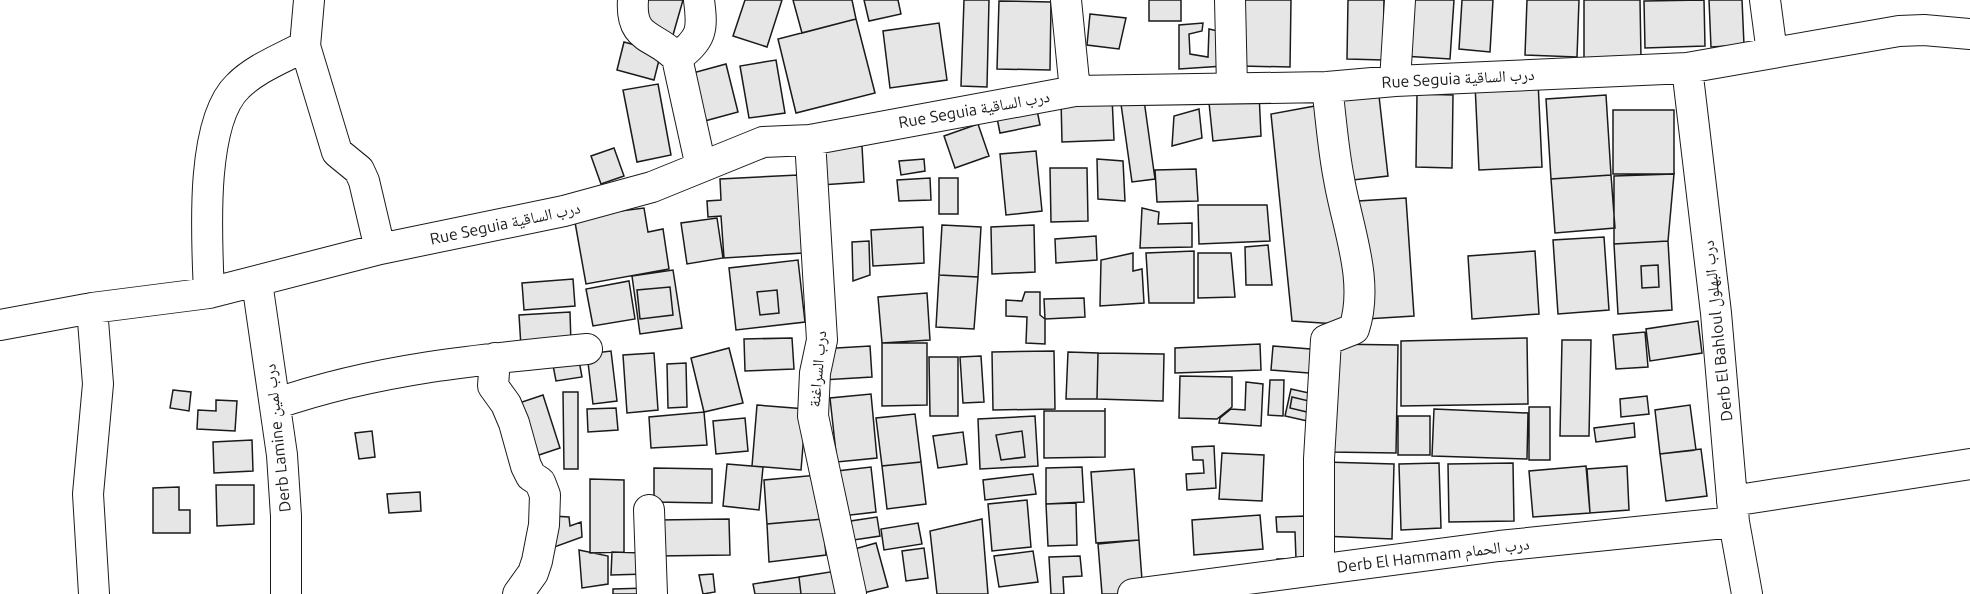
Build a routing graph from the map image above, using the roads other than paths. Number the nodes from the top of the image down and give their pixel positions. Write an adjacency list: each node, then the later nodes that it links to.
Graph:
1 (309, 0): 9 (street)
2 (633, 0): 11 (street)
3 (699, 0): 11 (street)
4 (1065, 0): 16 (street)
5 (1230, 0): 14 (street)
6 (1400, 0): 13 (street)
7 (1765, 0): 10 (street)
8 (1970, 34): 10 (street, Rue Seguia درب الساقية)
9 (305, 46): 19 (street); 21 (street)
10 (1772, 52): 12 (street, Rue Seguia درب الساقية)
11 (677, 58): 18 (street)
12 (1687, 68): 13 (street, Rue Seguia درب الساقية); 29 (street, Derb El Bahloul درب البهلول)
13 (1395, 81): 15 (street, Rue Seguia درب الساقية)
14 (1232, 87): 15 (street, Rue Seguia درب الساقية); 16 (street, Rue Seguia درب الساقية)
15 (1327, 87): 30 (street)
16 (1075, 91): 17 (street, Rue Seguia درب الساقية)
17 (810, 140): 18 (street, Rue Seguia درب الساقية); 35 (street, درب السراغنة)
18 (701, 167): 19 (street, Rue Seguia درب الساقية)
19 (380, 249): 20 (street, Rue Seguia درب الساقية)
20 (256, 282): 21 (street, Rue Seguia درب الساقية); 26 (street, Derb Lamine درب لمين)
21 (209, 293): 22 (street, Rue Seguia درب الساقية)
22 (92, 308): 23 (street, Rue Seguia درب الساقية); 31 (street)
23 (0, 325)
24 (587, 349): 25 (street)
25 (495, 358): 26 (street); 33 (street)
26 (275, 404): 32 (street, Derb Lamine درب لمين)
27 (1970, 464): 29 (street, Derb El Hammam درب الحمام)
28 (649, 510): 34 (street)
29 (1733, 512): 30 (street, Derb El Hammam درب الحمام); 37 (street, Derb El Bahloul درب البهلول)
30 (1319, 569): 36 (street, Derb El Hammam درب الحمام)
31 (94, 594)
32 (286, 594)
33 (518, 594)
34 (652, 594)
35 (851, 594)
36 (1132, 594)
37 (1747, 594)

